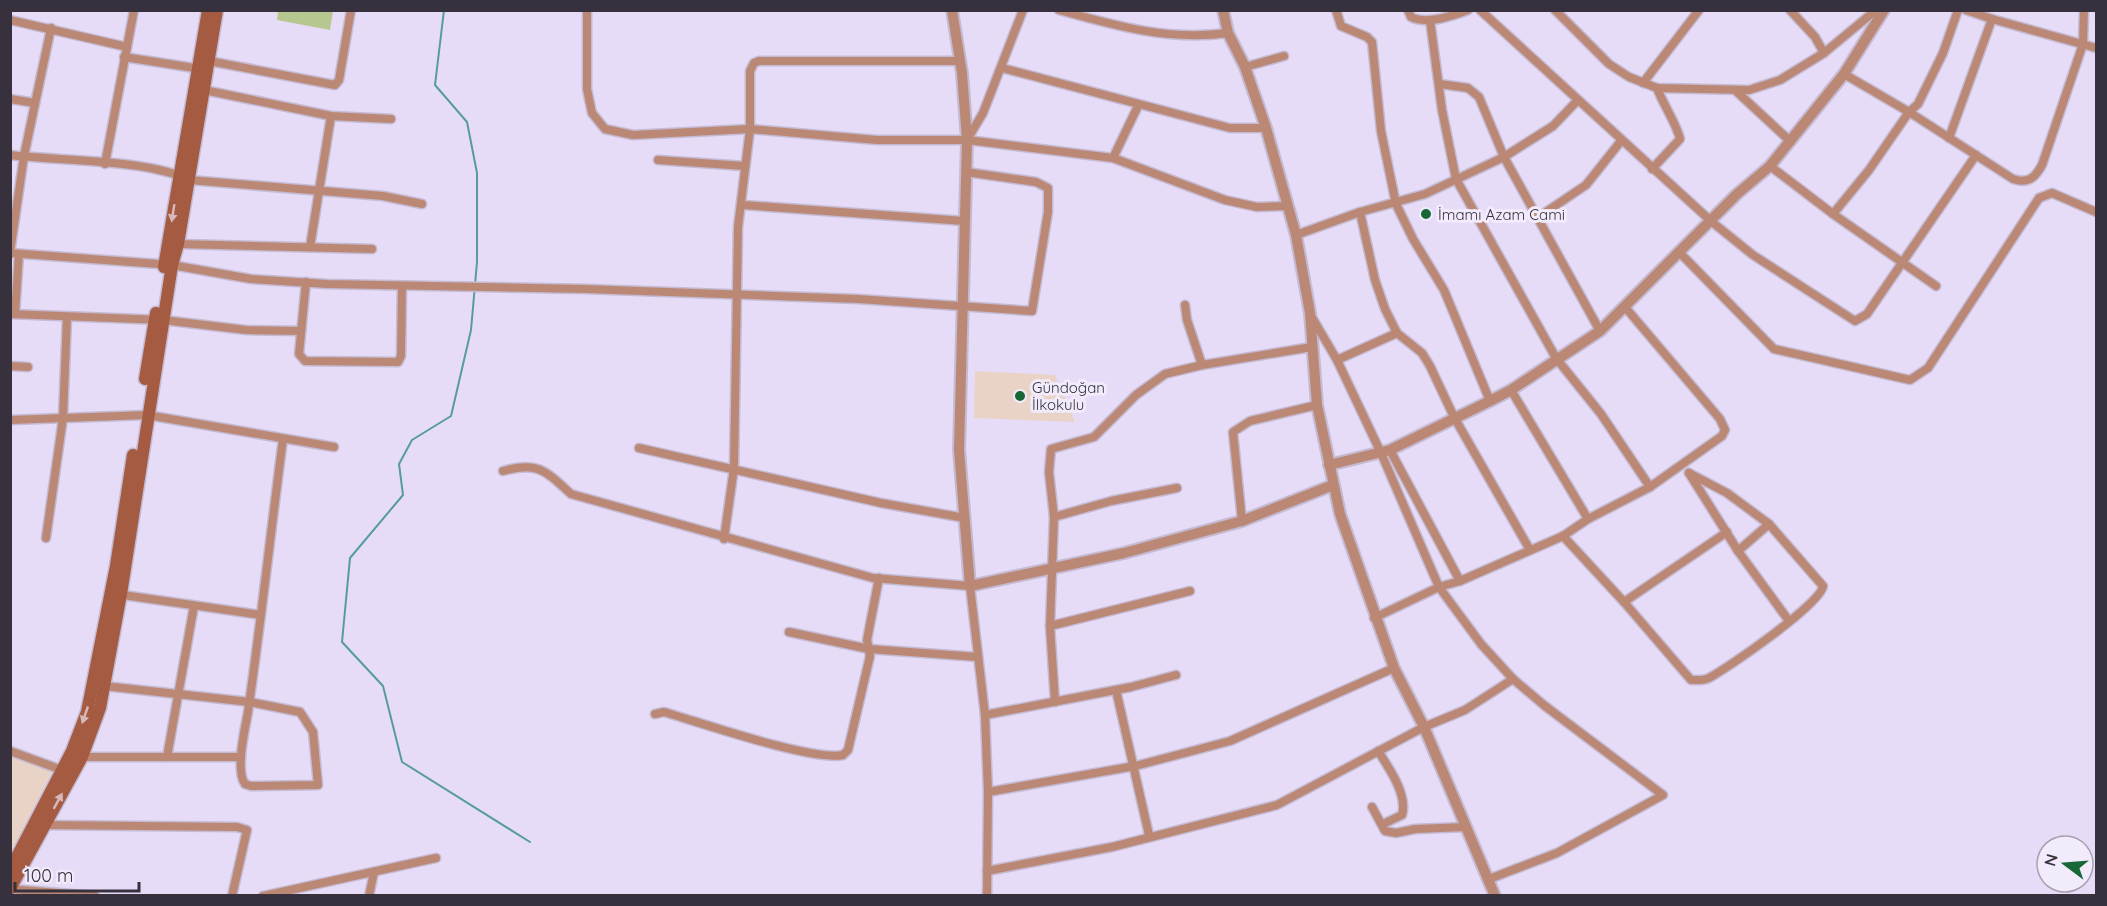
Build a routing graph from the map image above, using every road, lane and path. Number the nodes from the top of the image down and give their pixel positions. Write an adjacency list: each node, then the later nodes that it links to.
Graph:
1 (134, 10): 28 (street)
2 (208, 10): 34 (main road)
3 (217, 10): 34 (main road)
4 (351, 10): 34 (street)
5 (587, 10): 51 (street)
6 (952, 10): 33 (street)
7 (1023, 10): 36 (street)
8 (1059, 10): 26 (street)
9 (1223, 10): 26 (street)
10 (1336, 10): 71 (street)
11 (1408, 10): 23 (street)
12 (1468, 10): 23 (street)
13 (1480, 10): 44 (street)
14 (1699, 10): 39 (street)
15 (1790, 10): 30 (street)
16 (1876, 10): 30 (street)
17 (1884, 10): 37 (street)
18 (1958, 10): 47 (street)
19 (1966, 10): 24 (street)
20 (2084, 10): 27 (street)
21 (1561, 12): 39 (street)
22 (10, 20): 25 (street)
23 (1430, 20): 38 (street)
24 (1992, 20): 27 (street); 52 (street)
25 (51, 28): 28 (street); 45 (street)
26 (1228, 33): 35 (street)
27 (2083, 44): 29 (street); 57 (street)
28 (127, 46): 32 (street)
29 (2097, 48)
30 (1824, 53): 42 (street)
31 (1284, 56): 35 (street)
32 (124, 57): 34 (street); 62 (street)
33 (960, 61): 51 (street); 53 (street)
34 (205, 66): 41 (main road); 67 (main road)
35 (1245, 67): 50 (street)
36 (1002, 68): 46 (street); 53 (street)
37 (1844, 74): 47 (street); 55 (street)
38 (1440, 84): 59 (street); 68 (street)
39 (1643, 84): 40 (street)
40 (1657, 88): 42 (street); 65 (street)
41 (204, 90): 48 (street); 67 (main road)
42 (1736, 91): 55 (street)
43 (10, 99): 45 (street)
44 (1577, 101): 54 (street); 59 (street)
45 (35, 103): 58 (street)
46 (1138, 106): 50 (street); 60 (street)
47 (1909, 112): 52 (street); 76 (street)
48 (331, 116): 49 (street); 69 (street)
49 (391, 119)
50 (1266, 128): 73 (street)
51 (750, 129): 53 (street); 63 (street)
52 (1949, 138): 57 (street)
53 (968, 140): 60 (street); 66 (street)
54 (1621, 141): 65 (street); 77 (street)
55 (1791, 142): 64 (street)
56 (10, 155): 58 (street)
57 (1976, 155): 86 (street)
58 (24, 156): 62 (street); 85 (street)
59 (1504, 157): 68 (street); 77 (street)
60 (1113, 158): 73 (street)
61 (657, 160): 63 (street)
62 (105, 164): 67 (street)
63 (744, 166): 72 (street)
64 (1770, 166): 76 (street); 79 (street)
65 (1652, 169): 79 (street)
66 (966, 172): 78 (street); 93 (street)
67 (184, 177): 69 (street); 81 (main road); 87 (main road, one-way to 87)
68 (1456, 179): 71 (street); 103 (street)
69 (319, 190): 70 (street); 82 (street)
70 (422, 204)
71 (1396, 204): 74 (street); 109 (street)
72 (743, 205): 78 (street); 91 (street)
73 (1287, 206): 80 (street)
74 (1360, 212): 80 (street); 101 (street)
75 (2097, 212): 84 (street)
76 (1833, 214): 86 (street)
77 (1537, 218): 100 (street)
78 (964, 221): 93 (street)
79 (1712, 222): 84 (street); 86 (street)
80 (1296, 236): 95 (street)
81 (178, 244): 82 (street); 87 (main road)
82 (310, 247): 83 (street)
83 (372, 249)
84 (1680, 253): 94 (street)
85 (19, 254): 87 (street); 96 (street)
86 (1902, 261): 90 (street)
87 (168, 265): 88 (street); 98 (main road)
88 (306, 282): 89 (street); 99 (street)
89 (402, 286): 91 (street); 99 (street)
90 (1936, 286)
91 (737, 295): 93 (street); 120 (street)
92 (1185, 305): 105 (street)
93 (962, 307): 126 (street)
94 (1625, 307): 100 (street); 121 (street)
95 (1310, 313): 102 (street); 104 (street)
96 (13, 314): 97 (street)
97 (67, 317): 98 (street); 113 (street)
98 (159, 321): 99 (street); 111 (main road)
99 (301, 331)
100 (1600, 331): 103 (street)
101 (1397, 333): 104 (street); 112 (street)
102 (1312, 347): 105 (street); 110 (street)
103 (1556, 358): 108 (street); 124 (street)
104 (1337, 360): 118 (street)
105 (1202, 365): 127 (street)
106 (10, 366): 107 (street)
107 (28, 367)
108 (1511, 390): 109 (street); 128 (street)
109 (1490, 401): 112 (street)
110 (1317, 405): 119 (street); 129 (street)
111 (143, 415): 113 (street); 115 (street); 143 (main road)
112 (1454, 417): 118 (street); 135 (street)
113 (63, 418): 114 (street); 133 (street)
114 (10, 420)
115 (283, 439): 116 (street); 146 (street)
116 (334, 447)
117 (639, 448): 120 (street)
118 (1386, 451): 119 (street); 139 (street); 141 (street)
119 (1329, 465): 123 (street)
120 (734, 468): 126 (street); 134 (street)
121 (1686, 469): 124 (street); 130 (street); 131 (street)
122 (502, 471): 134 (street)
123 (1333, 485): 129 (street); 147 (street)
124 (1650, 487): 128 (street)
125 (1177, 488): 127 (street)
126 (965, 518): 140 (street)
127 (1054, 518): 137 (street)
128 (1588, 519): 132 (street)
129 (1242, 520): 137 (street)
130 (1769, 525): 136 (street); 148 (street)
131 (1727, 532): 136 (street); 144 (street)
132 (1563, 536): 135 (street); 144 (street)
133 (46, 538)
134 (724, 539): 138 (street)
135 (1530, 550): 139 (street)
136 (1738, 551): 148 (street)
137 (1052, 568): 140 (street); 149 (street)
138 (879, 578): 140 (street); 151 (street)
139 (1460, 581): 141 (street)
140 (970, 586): 152 (street)
141 (1439, 587): 147 (street); 155 (street)
142 (1190, 591): 149 (street)
143 (116, 594): 145 (street); 156 (main road); 170 (main road, one-way to 170)
144 (1624, 602): 148 (street)
145 (194, 606): 146 (street); 158 (street)
146 (261, 615): 159 (street)
147 (1374, 618): 153 (street)
148 (1789, 621)
149 (1050, 626): 160 (street)
150 (789, 632): 151 (street)
151 (869, 649): 152 (street); 161 (street)
152 (978, 657): 162 (street)
153 (1394, 668): 163 (street); 169 (street)
154 (1176, 675): 157 (street)
155 (1513, 679): 163 (street); 181 (street)
156 (104, 686): 158 (street); 166 (main road)
157 (1116, 690): 160 (street); 169 (street)
158 (179, 694): 159 (street); 167 (street)
159 (250, 702): 168 (street); 168 (street)
160 (1055, 702): 162 (street)
161 (655, 714)
162 (985, 715): 171 (street)
163 (1424, 727): 165 (street); 175 (street)
164 (10, 751): 170 (street)
165 (1378, 751): 173 (street); 176 (street)
166 (82, 757): 167 (street); 174 (main road, one-way to 166)
167 (167, 757): 168 (street)
168 (242, 757)
169 (1135, 766): 171 (street); 176 (street)
170 (62, 770): 178 (main road)
171 (988, 792): 179 (street)
172 (1372, 807): 173 (street)
173 (1383, 824): 175 (street)
174 (45, 825): 182 (main road); 186 (street)
175 (1466, 827): 181 (street)
176 (1149, 835): 179 (street)
177 (436, 858): 180 (street)
178 (10, 870)
179 (987, 871): 189 (street)
180 (374, 872): 183 (street); 188 (street)
181 (1489, 879): 190 (street)
182 (10, 889): 184 (street); 185 (street)
183 (275, 895): 187 (street)
184 (12, 896)
185 (95, 896)
186 (232, 896)
187 (263, 896)
188 (369, 896)
189 (987, 896)
190 (1495, 896)

